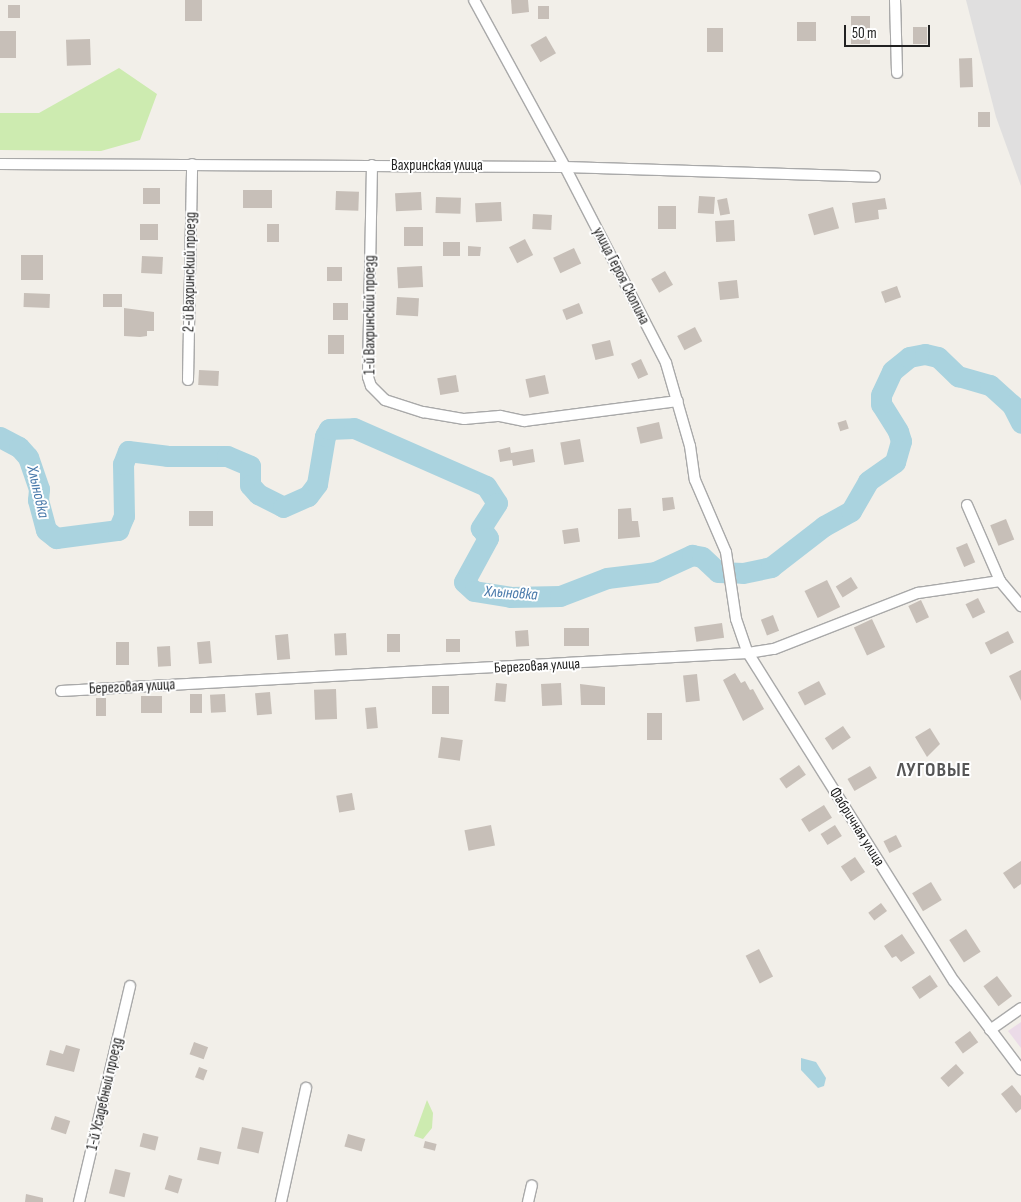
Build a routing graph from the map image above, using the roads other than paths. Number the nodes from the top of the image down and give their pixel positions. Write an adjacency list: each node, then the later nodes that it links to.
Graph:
1 (474, 0): 7 (street, улица Героя Скопина)
2 (895, 0): 3 (street)
3 (897, 73)
4 (0, 164): 5 (street, Вахринская улица)
5 (192, 164): 6 (street, Вахринская улица); 9 (street, 2-й Вахринский проезд)
6 (372, 165): 7 (street, Вахринская улица); 10 (street, 1-й Вахринский проезд)
7 (565, 167): 8 (street, Вахринская улица); 10 (street, улица Героя Скопина)
8 (875, 177)
9 (188, 380)
10 (678, 401): 12 (street, улица Героя Скопина)
11 (967, 505): 13 (street)
12 (729, 571): 15 (street, Фабричная улица)
13 (1000, 581): 14 (street); 15 (street, Береговая улица)
14 (1020, 602)
15 (748, 653): 16 (street, Береговая улица); 19 (street, Фабричная улица)
16 (62, 691)
17 (130, 986): 23 (street, 1-й Усадебный проезд)
18 (1021, 1008): 19 (street)
19 (990, 1030): 20 (street, Фабричная улица)
20 (1021, 1070)
21 (306, 1088): 24 (street)
22 (532, 1185): 25 (street)
23 (79, 1202)
24 (281, 1202)
25 (528, 1202)

